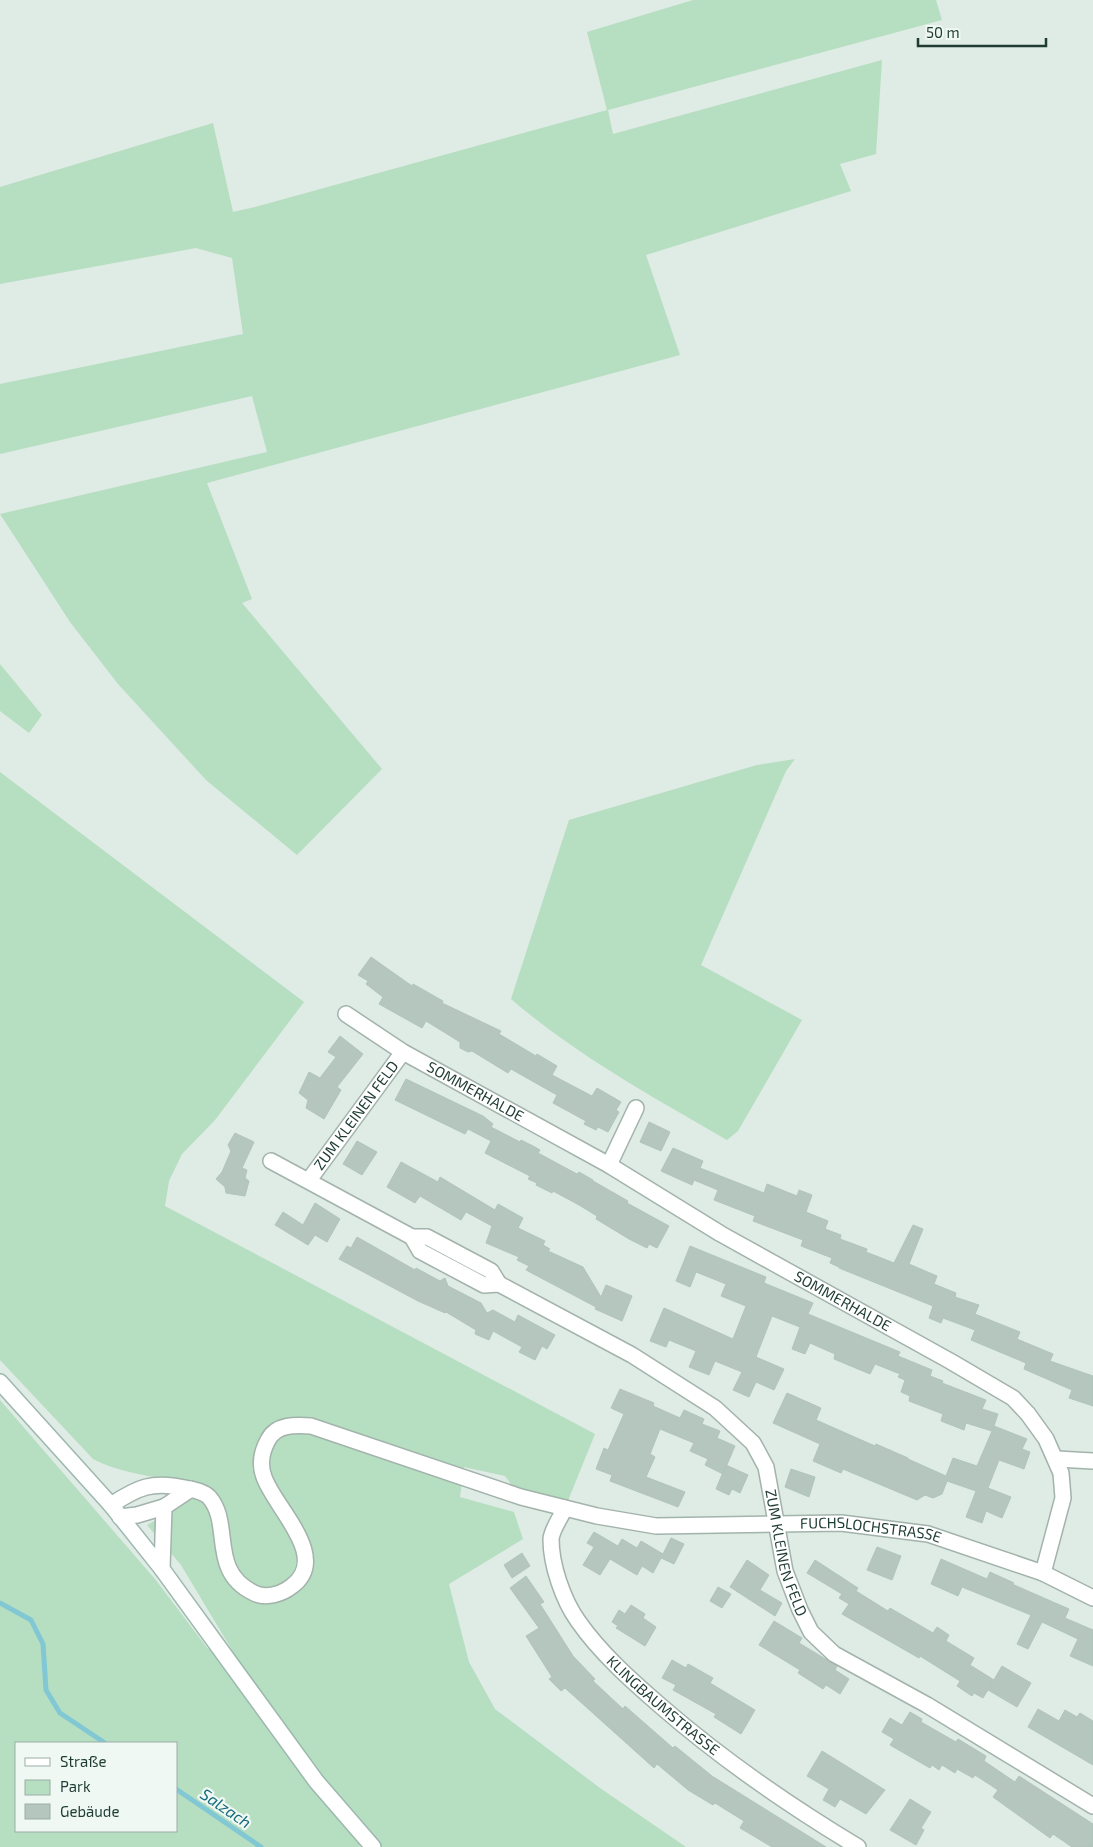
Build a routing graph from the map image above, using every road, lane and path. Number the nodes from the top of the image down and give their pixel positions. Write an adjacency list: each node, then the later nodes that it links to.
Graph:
1 (346, 1014): 2 (street, SOMMERHALDE)
2 (403, 1052): 5 (street, SOMMERHALDE); 6 (street, ZUM KLEINEN FELD)
3 (636, 1108): 5 (street)
4 (271, 1161): 6 (street, ZUM KLEINEN FELD)
5 (608, 1165): 8 (street, SOMMERHALDE)
6 (309, 1180): 14 (street, ZUM KLEINEN FELD)
7 (0, 1382): 13 (street)
8 (1057, 1459): 9 (street); 16 (street, SOMMERHALDE)
9 (1093, 1461)
10 (191, 1489): 11 (street); 12 (street, FUCHSLOCHSTRASSE); 13 (street)
11 (164, 1507): 13 (street); 15 (street)
12 (566, 1508): 14 (street, FUCHSLOCHSTRASSE); 20 (street, KLINGBAUMSTRASSE)
13 (115, 1511): 15 (street)
14 (776, 1525): 16 (street, FUCHSLOCHSTRASSE); 18 (street, ZUM KLEINEN FELD)
15 (162, 1570): 19 (street)
16 (1043, 1573): 17 (street, FUCHSLOCHSTRASSE)
17 (1093, 1598)
18 (1093, 1806)
19 (369, 1843)
20 (858, 1847)

